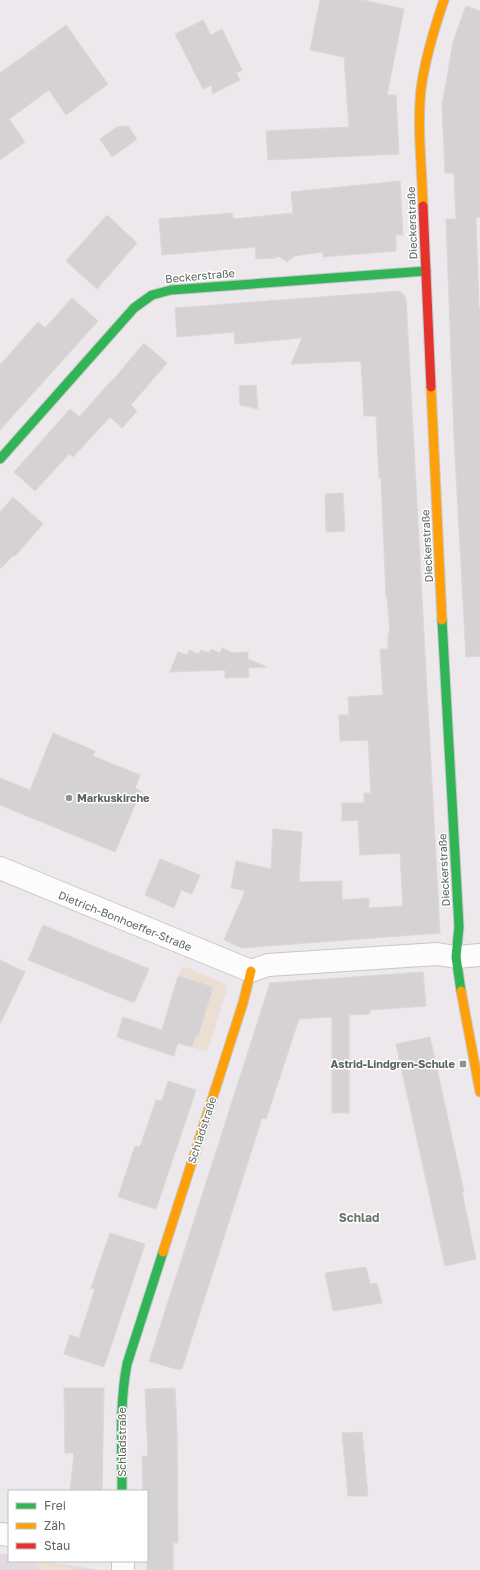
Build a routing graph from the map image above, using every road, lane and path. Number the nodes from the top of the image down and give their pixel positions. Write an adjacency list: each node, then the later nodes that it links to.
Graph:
1 (444, 0): 2 (street, Dieckerstraße)
2 (426, 271): 3 (street, Beckerstraße); 6 (street, Dieckerstraße)
3 (0, 459)
4 (0, 868): 7 (street, Dietrich-Bonhoeffer-Straße)
5 (480, 955): 6 (street)
6 (456, 957): 7 (street); 8 (street, Dieckerstraße)
7 (251, 971): 9 (street, Schladstraße)
8 (480, 1092)
9 (122, 1490)

